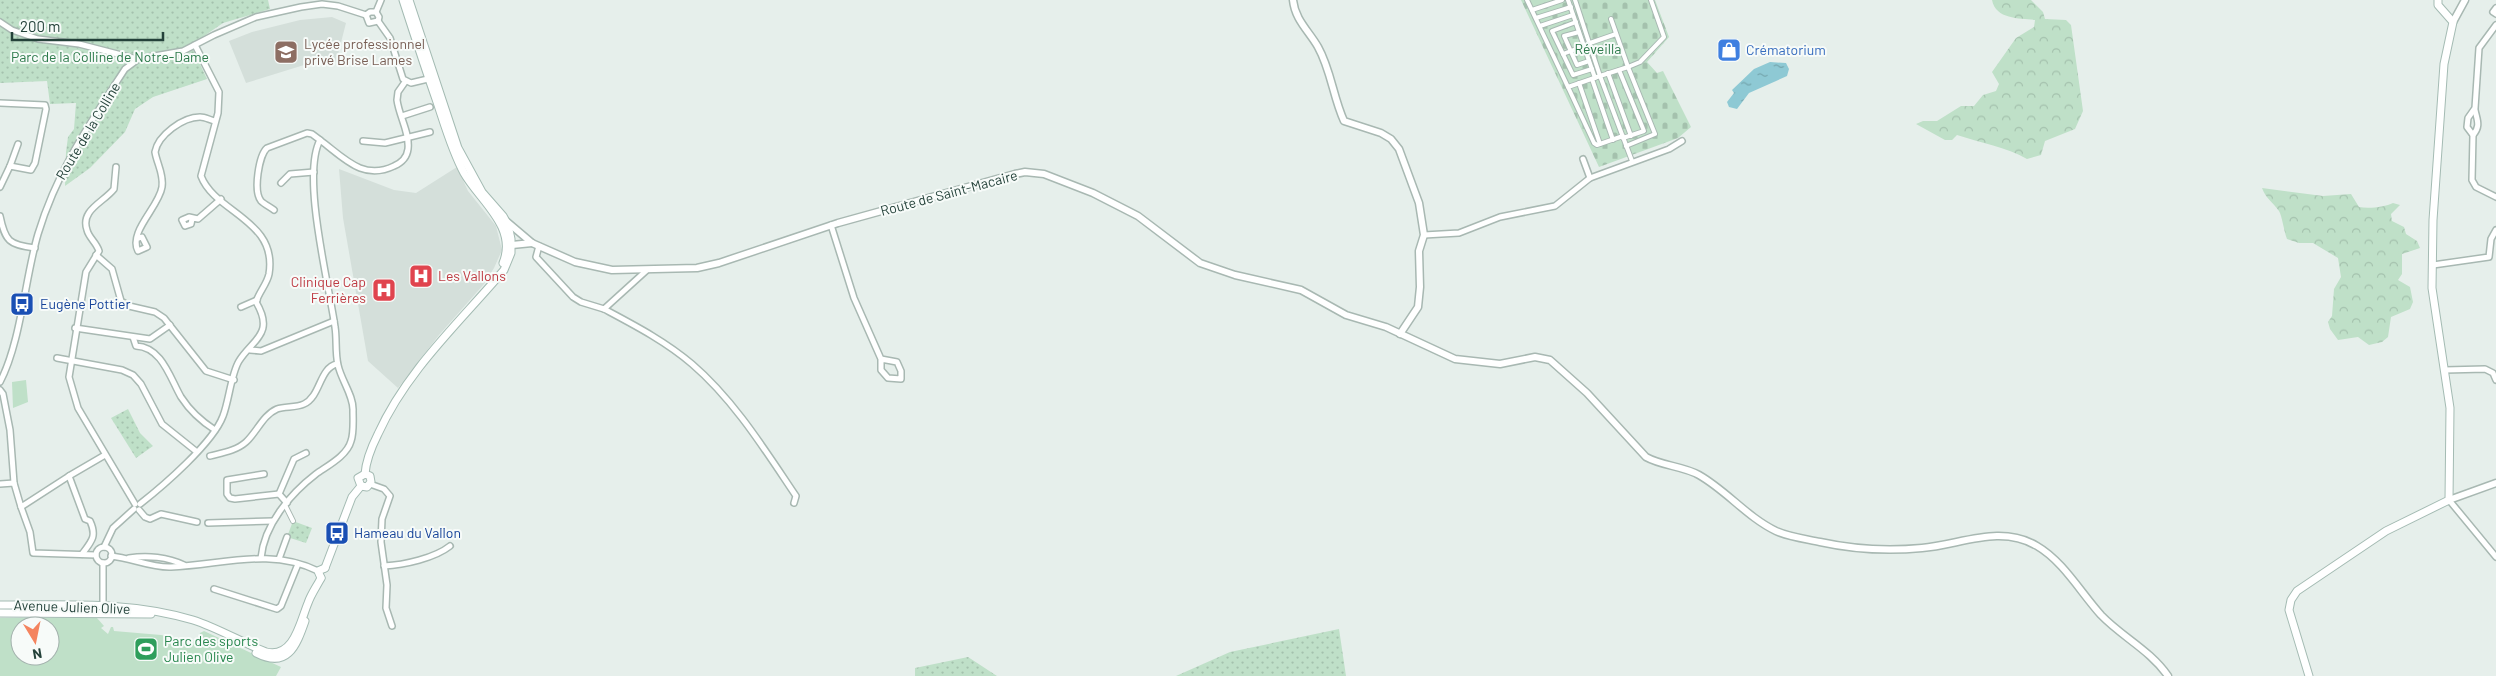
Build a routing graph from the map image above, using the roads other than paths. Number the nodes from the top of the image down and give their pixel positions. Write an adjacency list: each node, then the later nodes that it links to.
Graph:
1 (381, 0): 15 (street)
2 (403, 0): 40 (main road)
3 (409, 0): 40 (main road)
4 (1293, 0): 79 (street)
5 (1527, 0): 14 (street)
6 (1562, 0): 14 (street)
7 (1568, 0): 12 (street)
8 (1575, 0): 29 (street)
9 (1651, 0): 36 (street)
10 (2438, 0): 24 (main road)
11 (2465, 0): 24 (street)
12 (1571, 7): 18 (street); 19 (street)
13 (2496, 8): 16 (street)
14 (1532, 10): 19 (street)
15 (376, 12): 17 (street); 21 (street)
16 (2496, 14)
17 (366, 15): 21 (street); 30 (street)
18 (1573, 15): 23 (street); 26 (street)
19 (1536, 18): 26 (street)
20 (1611, 19): 28 (street)
21 (378, 21): 42 (street)
22 (0, 22): 34 (street)
23 (1576, 22): 27 (street); 33 (street)
24 (2453, 22): 87 (main road)
25 (2496, 25): 47 (street)
26 (1540, 26): 44 (street)
27 (1579, 32): 31 (street); 32 (street)
28 (1616, 34): 29 (street); 36 (street)
29 (1590, 43): 41 (street)
30 (195, 45): 34 (street); 49 (street)
31 (1584, 46): 32 (street); 35 (street)
32 (1571, 51): 33 (street); 35 (street)
33 (1563, 54): 37 (street)
34 (137, 59): 85 (street, Route de la Colline)
35 (1589, 61): 37 (street)
36 (1628, 67): 38 (street); 61 (street)
37 (1592, 69): 41 (street)
38 (1619, 70): 39 (street); 52 (street)
39 (1608, 73): 41 (street); 52 (street)
40 (432, 78): 42 (street); 72 (main road); 76 (main road)
41 (1596, 78): 43 (street); 53 (street); 56 (street)
42 (406, 82): 48 (street)
43 (1579, 83): 44 (street); 60 (street)
44 (1568, 87): 60 (street)
45 (0, 103): 64 (street)
46 (430, 107): 48 (street)
47 (2475, 110): 51 (street); 51 (street)
48 (402, 116): 54 (street)
49 (215, 121): 71 (street); 81 (street)
50 (430, 132): 54 (street)
51 (2473, 135): 70 (street)
52 (1631, 136): 53 (street)
53 (1623, 137): 56 (street); 61 (street)
54 (407, 138): 55 (street); 57 (street)
55 (320, 140): 66 (street); 73 (street)
56 (1613, 140): 60 (street)
57 (363, 141)
58 (1682, 141): 63 (street)
59 (18, 144): 64 (street)
60 (1600, 144)
61 (1626, 146): 63 (street)
62 (1583, 159): 67 (street)
63 (1632, 161): 67 (street)
64 (10, 166): 69 (street)
65 (116, 167): 86 (street)
66 (314, 172): 68 (street); 94 (street)
67 (1590, 178): 79 (street)
68 (281, 183)
69 (0, 187)
70 (2496, 197)
71 (221, 199): 75 (street); 91 (street)
72 (486, 204): 82 (street); 88 (main road)
73 (274, 210)
74 (0, 216): 85 (street)
75 (192, 219)
76 (505, 220): 80 (street, Route de Saint-Macaire); 82 (main road)
77 (831, 225): 89 (street, Route de Saint-Macaire); 97 (street, Route de Saint-Macaire); 101 (street)
78 (2496, 230): 87 (street)
79 (1424, 235): 97 (street)
80 (522, 236): 82 (street); 83 (street, Route de Saint-Macaire)
81 (139, 238)
82 (511, 242): 83 (street, Route de Saint-Macaire); 88 (street); 90 (main road)
83 (532, 243): 84 (street, Route de Saint-Macaire)
84 (539, 246): 89 (street, Route de Saint-Macaire); 93 (street)
85 (35, 248): 107 (street, Route de la Colline)
86 (96, 256): 95 (street); 96 (street)
87 (2433, 265): 104 (main road)
88 (502, 266): 90 (main road)
89 (647, 270): 93 (street)
90 (495, 281): 115 (main road)
91 (257, 300): 92 (street); 99 (street)
92 (241, 307)
93 (604, 309): 124 (street)
94 (334, 321): 99 (street); 103 (street)
95 (170, 325): 98 (street); 105 (street)
96 (75, 328): 98 (street); 102 (street)
97 (1400, 334): 152 (street, Route de Saint-Macaire)
98 (133, 337): 109 (street)
99 (250, 350): 105 (street)
100 (57, 358): 102 (street)
101 (881, 359): 101 (street)
102 (70, 360): 110 (street); 112 (street)
103 (338, 364): 113 (street); 125 (street)
104 (2445, 370): 106 (street); 123 (main road)
105 (234, 380): 109 (street)
106 (2496, 380)
107 (0, 382)
108 (0, 390): 117 (street)
109 (215, 430): 110 (street)
110 (197, 452): 127 (street)
111 (306, 453): 122 (street)
112 (105, 455): 116 (street); 127 (street)
113 (210, 456)
114 (264, 474): 122 (street)
115 (366, 474): 120 (main road); 121 (main road, Avenue Julien Olive)
116 (69, 476): 126 (street); 135 (street)
117 (14, 483): 119 (street); 126 (street)
118 (2496, 483): 123 (street)
119 (0, 484)
120 (370, 484): 121 (main road); 143 (street)
121 (361, 486): 144 (main road, Avenue Julien Olive)
122 (278, 494): 125 (street)
123 (2449, 500): 138 (street); 153 (main road)
124 (794, 503)
125 (286, 504): 128 (street); 129 (street)
126 (21, 506): 135 (street)
127 (137, 507): 130 (street); 134 (street)
128 (273, 521): 131 (street); 139 (street)
129 (294, 521)
130 (197, 522)
131 (208, 523)
132 (288, 537): 140 (street)
133 (450, 546): 143 (street)
134 (104, 547): 136 (street); 137 (street)
135 (82, 554): 136 (street)
136 (96, 554): 141 (street)
137 (111, 556): 139 (street); 141 (street)
138 (2496, 557)
139 (262, 558): 140 (street)
140 (279, 559): 142 (street)
141 (103, 562): 147 (street)
142 (298, 564): 144 (street); 145 (street)
143 (384, 566): 151 (street)
144 (320, 575): 150 (main road, Avenue Julien Olive)
145 (214, 589)
146 (0, 604): 147 (main road, Avenue Julien Olive)
147 (103, 605): 149 (street); 150 (main road, Avenue Julien Olive)
148 (0, 613): 149 (main road, Avenue Julien Olive)
149 (103, 613): 150 (main road, Avenue Julien Olive)
150 (174, 615)
151 (392, 626)
152 (2168, 676)
153 (2309, 676)

